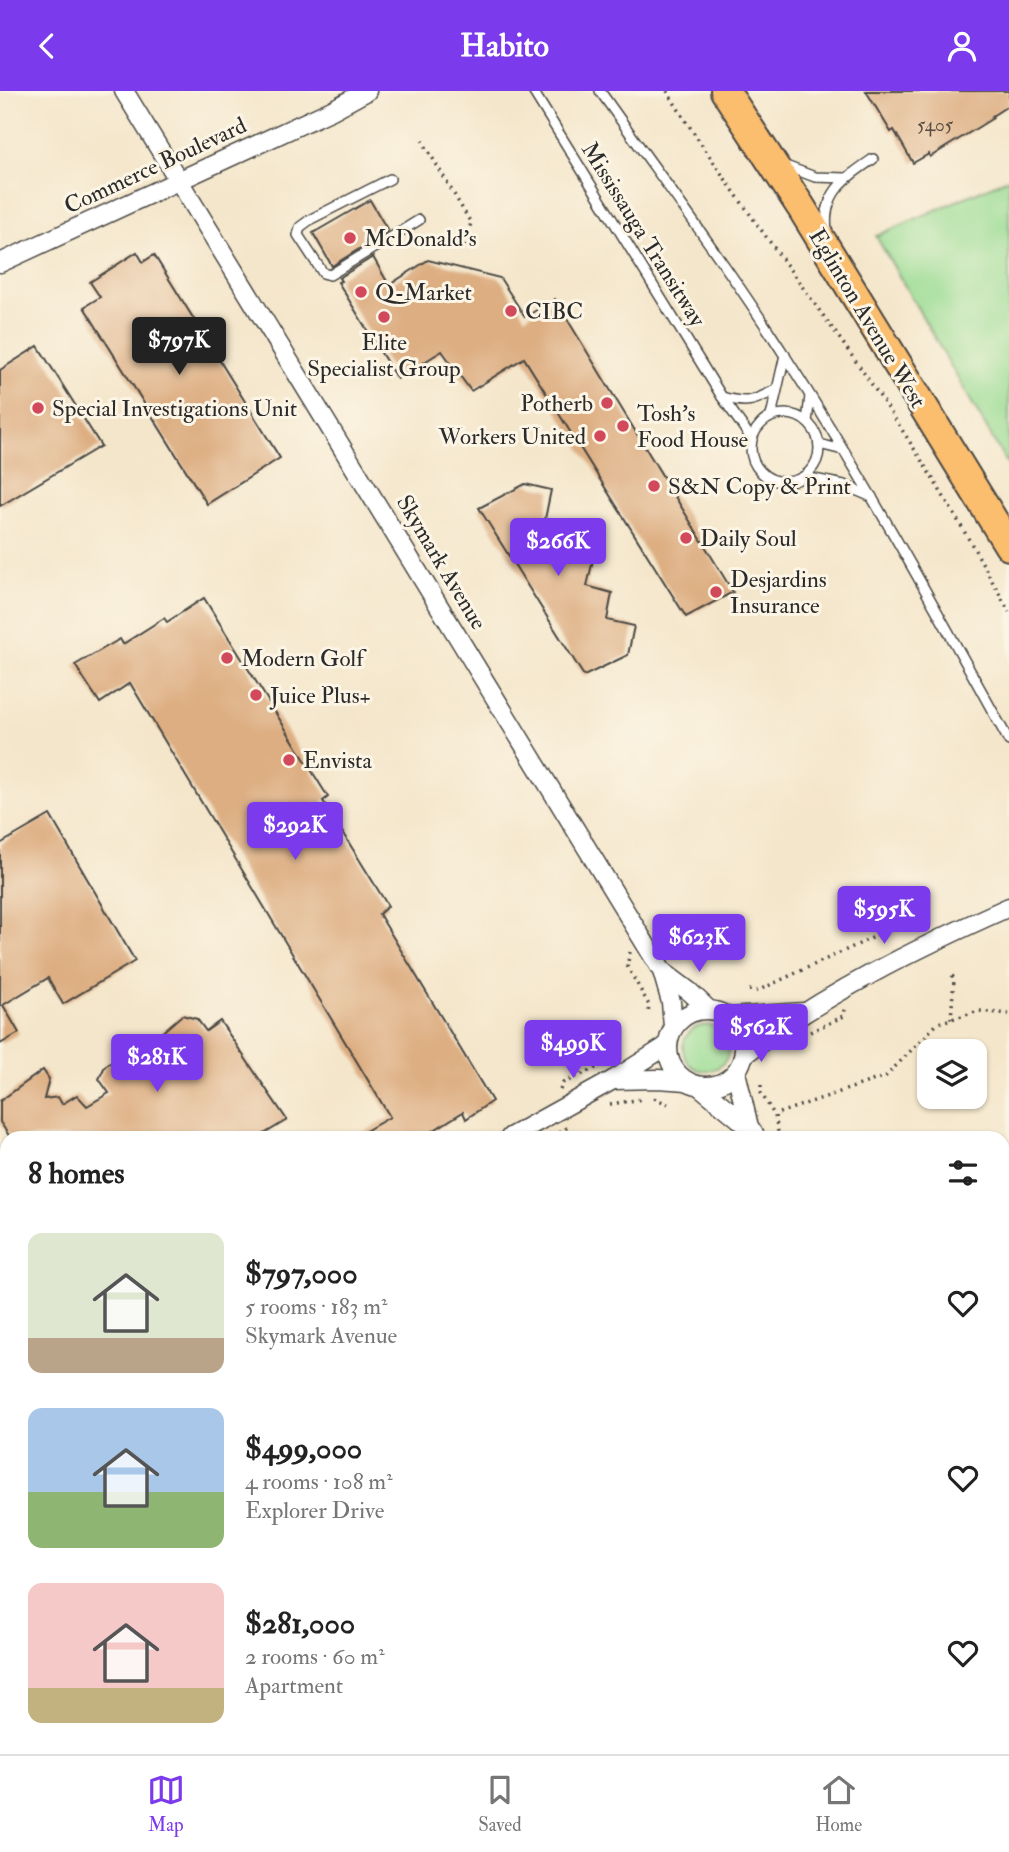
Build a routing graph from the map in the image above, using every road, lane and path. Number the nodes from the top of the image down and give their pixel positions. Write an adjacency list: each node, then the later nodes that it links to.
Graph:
1 (367, 91): 12 (street, Commerce Boulevard)
2 (533, 91): 20 (lane, Mississauga Transitway)
3 (600, 91): 17 (lane, Mississauga Transitway)
4 (667, 91): 29 (path)
5 (726, 91): 8 (main road, Eglinton Avenue West)
6 (130, 93): 12 (street, Skymark Avenue)
7 (422, 140): 14 (path)
8 (770, 159): 10 (lane); 15 (main road, Eglinton Avenue West)
9 (873, 159): 10 (lane)
10 (845, 178): 15 (lane)
11 (390, 179): 13 (lane)
12 (178, 180): 16 (street, Commerce Boulevard); 32 (street, Skymark Avenue)
13 (419, 220)
14 (463, 250)
15 (831, 256): 28 (main road, Eglinton Avenue West)
16 (0, 263)
17 (785, 355): 18 (lane); 19 (lane, Mississauga Transitway)
18 (775, 390): 20 (lane); 21 (lane)
19 (810, 396): 22 (lane); 25 (lane, Mississauga Transitway)
20 (722, 397): 23 (lane, Mississauga Transitway)
21 (771, 416): 22 (lane); 23 (lane)
22 (807, 422): 24 (lane)
23 (751, 439): 26 (lane, Mississauga Transitway)
24 (819, 444): 25 (lane); 26 (lane)
25 (843, 450): 27 (lane, Mississauga Transitway)
26 (804, 477): 27 (lane, Mississauga Transitway)
27 (873, 497): 30 (lane, Mississauga Transitway)
28 (1009, 546)
29 (1009, 612)
30 (1009, 741)
31 (1009, 907): 33 (street)
32 (635, 928): 34 (street, Skymark Avenue); 39 (path)
33 (936, 939): 36 (path); 38 (street)
34 (662, 971): 37 (street, Skymark Avenue); 43 (street, Skymark Avenue)
35 (951, 972): 42 (path)
36 (749, 990)
37 (709, 1010): 41 (street); 43 (street)
38 (809, 1011): 41 (street); 44 (street)
39 (648, 1014)
40 (1009, 1014): 42 (path)
41 (729, 1017): 44 (street)
42 (950, 1019): 50 (path)
43 (670, 1036): 45 (street); 46 (street)
44 (740, 1064): 46 (street); 55 (street)
45 (613, 1080): 46 (street); 52 (street)
46 (693, 1084): 54 (street)
47 (761, 1085): 56 (path)
48 (668, 1104): 49 (path)
49 (602, 1107)
50 (779, 1113)
51 (576, 1122): 53 (path)
52 (521, 1131)
53 (563, 1131)
54 (751, 1131)
55 (752, 1131)
56 (778, 1131)

